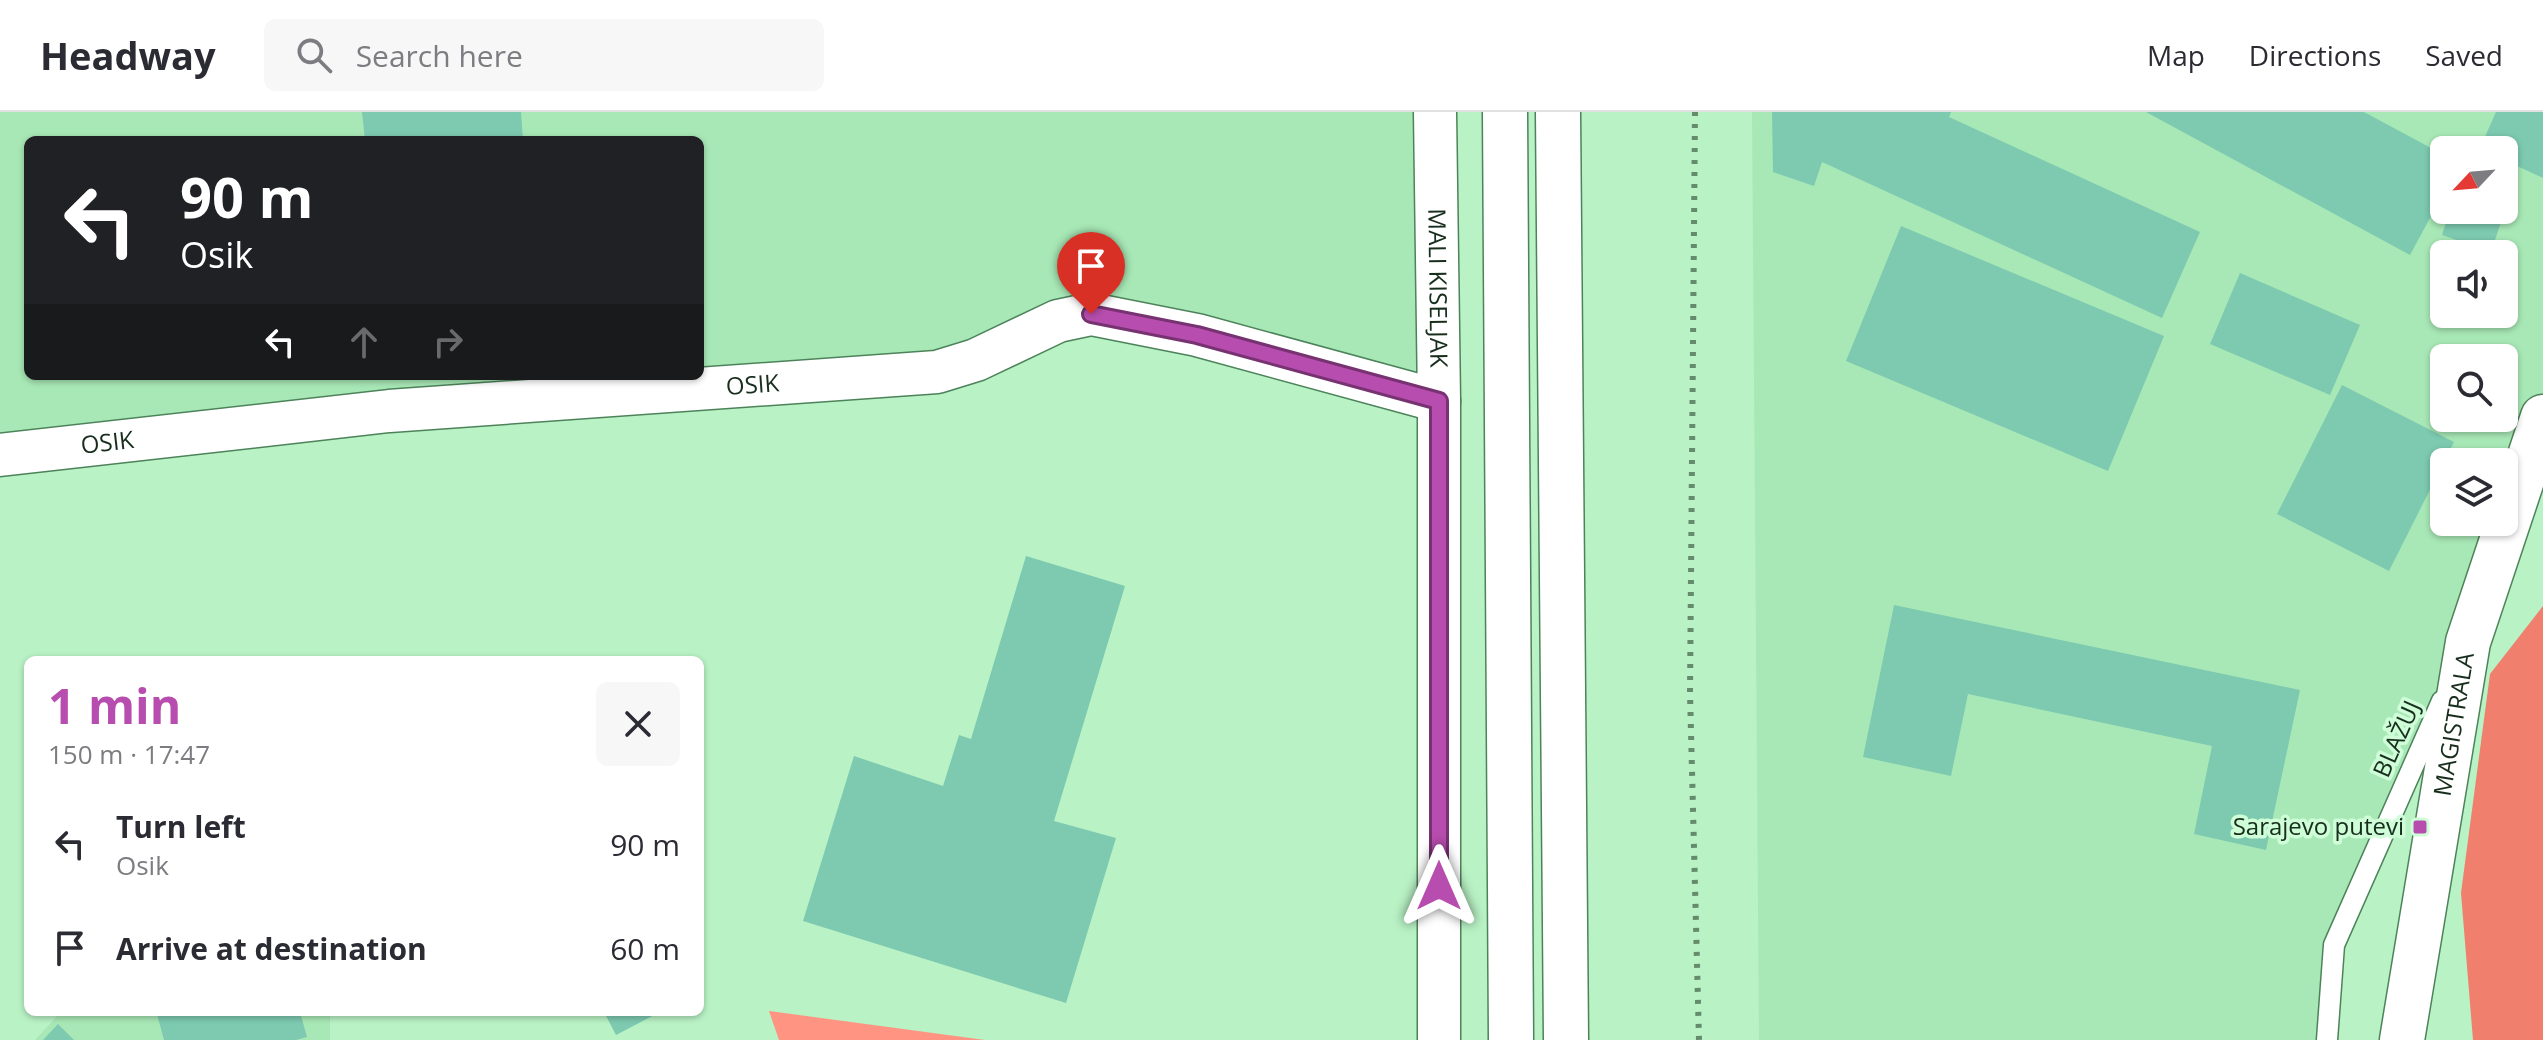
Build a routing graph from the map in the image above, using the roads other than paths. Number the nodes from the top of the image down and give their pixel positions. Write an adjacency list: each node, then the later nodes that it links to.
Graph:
1 (1435, 112): 4 (street, MALI KISELJAK)
2 (1505, 112): 9 (main road)
3 (1558, 112): 10 (main road)
4 (1439, 401): 6 (street, OSIK); 8 (street, MALI KISELJAK)
5 (2543, 417): 7 (main road, MAGISTRALA)
6 (0, 455)
7 (2468, 642): 11 (lane, BLAŽUJ); 12 (main road, MAGISTRALA)
8 (1439, 1040)
9 (1511, 1040)
10 (1566, 1040)
11 (2327, 1040)
12 (2402, 1040)

